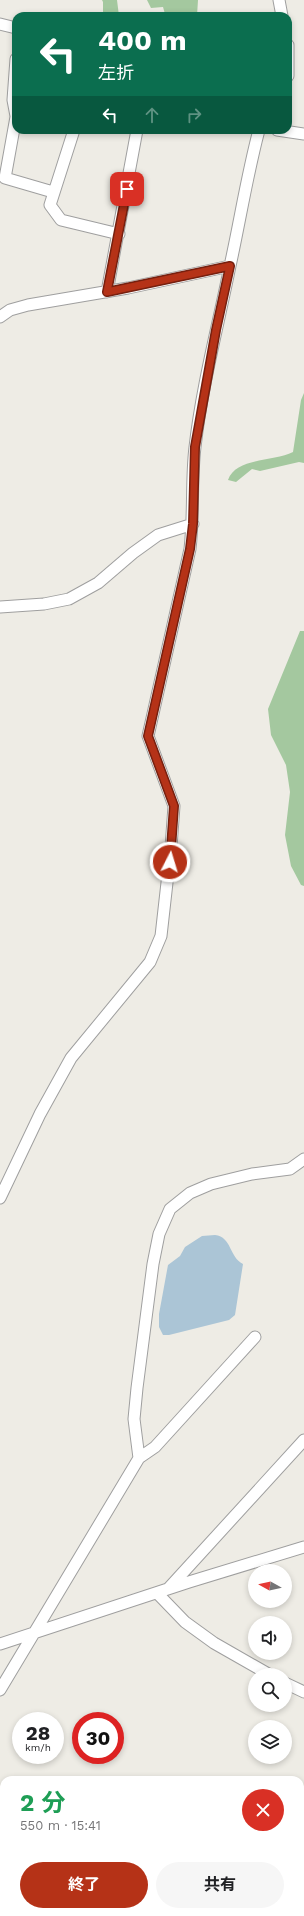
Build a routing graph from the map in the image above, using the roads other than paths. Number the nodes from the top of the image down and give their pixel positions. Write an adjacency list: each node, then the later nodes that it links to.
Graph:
1 (279, 0): 2 (street)
2 (281, 12)
3 (0, 24): 4 (street)
4 (12, 27)
5 (292, 132): 10 (street)
6 (12, 134): 12 (street)
7 (73, 134): 13 (street)
8 (136, 134): 14 (street)
9 (258, 134): 15 (street)
10 (304, 134)
11 (0, 135): 12 (street)
12 (11, 139): 13 (street)
13 (54, 192): 14 (street)
14 (119, 234): 16 (street)
15 (230, 266): 16 (street); 18 (street)
16 (107, 292): 17 (street)
17 (0, 317)
18 (193, 524): 19 (street); 21 (street)
19 (0, 607)
20 (304, 1159): 24 (street)
21 (0, 1198)
22 (255, 1337): 24 (street)
23 (304, 1440): 26 (street)
24 (139, 1458): 27 (street)
25 (304, 1547): 26 (street)
26 (162, 1591): 27 (street); 29 (street)
27 (33, 1635): 28 (street); 31 (street)
28 (0, 1644)
29 (258, 1668)
30 (292, 1686): 32 (street)
31 (0, 1690)
32 (304, 1692)

